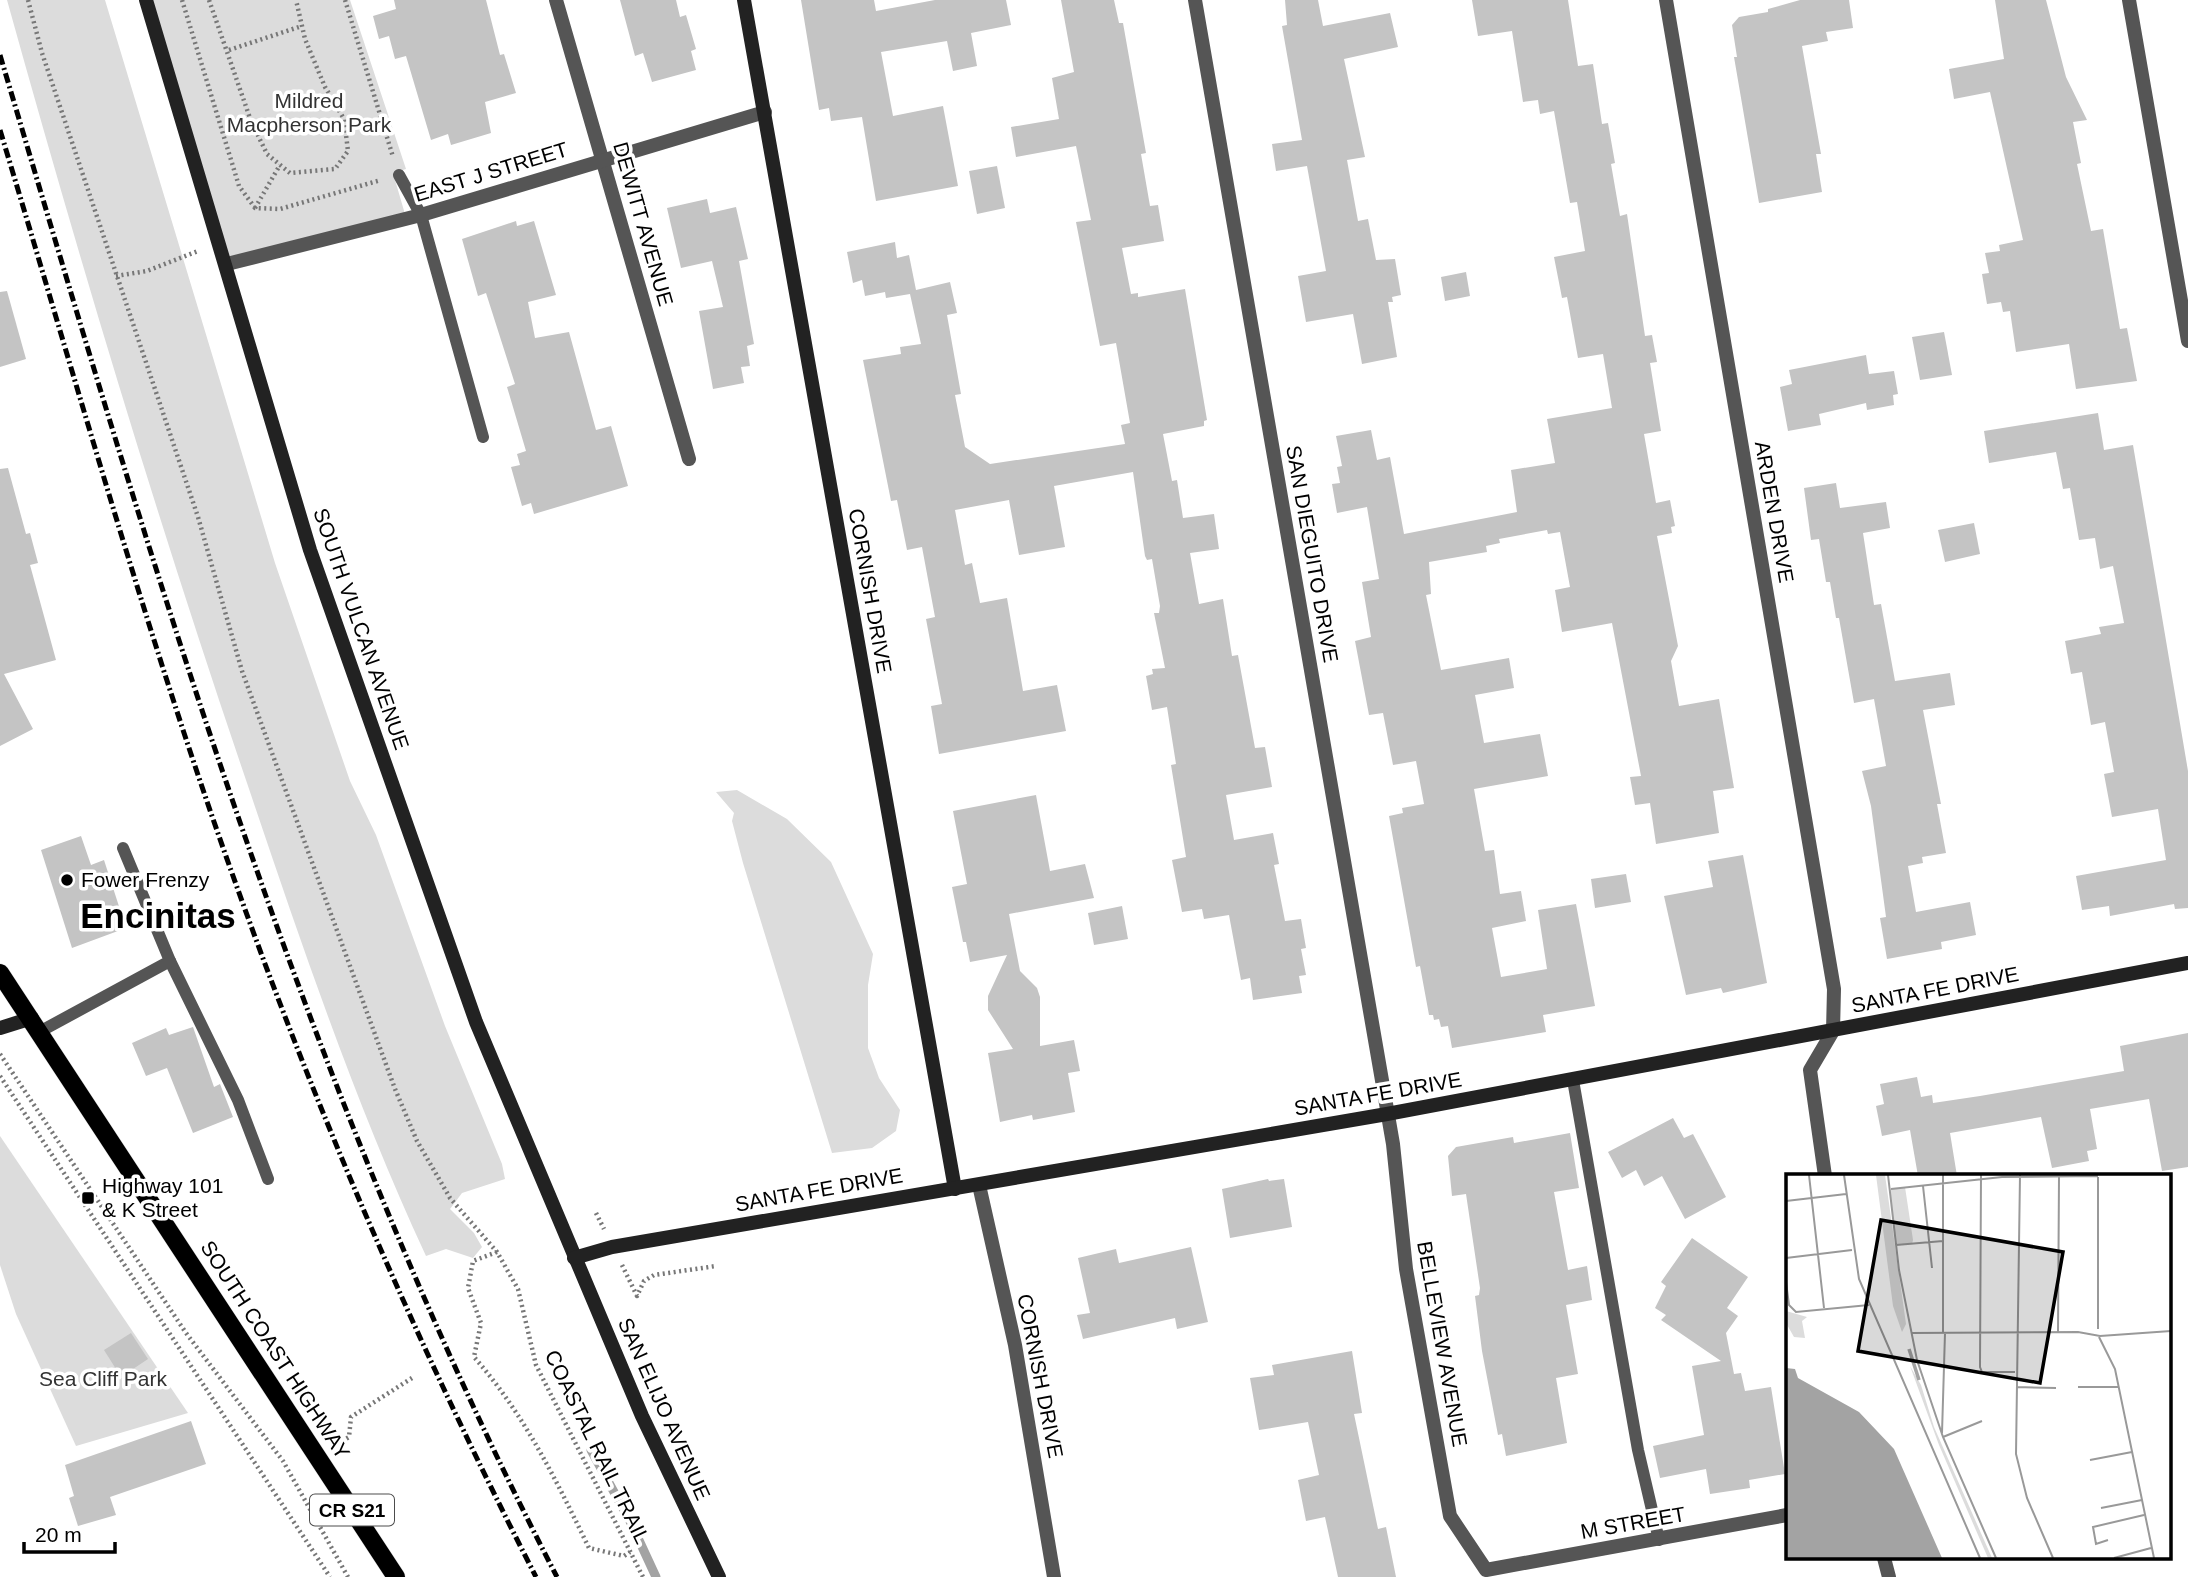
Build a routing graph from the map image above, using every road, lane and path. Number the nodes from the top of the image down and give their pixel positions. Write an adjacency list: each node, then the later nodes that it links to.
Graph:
1 (28, 0): 22 (path, COASTAL RAIL TRAIL)
2 (146, 0): 20 (main road, SOUTH VULCAN AVENUE)
3 (182, 0): 18 (path)
4 (209, 0): 13 (path)
5 (296, 0): 12 (path)
6 (345, 0): 17 (path)
7 (556, 0): 15 (street, DEWITT AVENUE)
8 (744, 0): 14 (main road, CORNISH DRIVE)
9 (1195, 0): 36 (street, SAN DIEGUITO DRIVE)
10 (1665, 0): 32 (street, ARDEN DRIVE)
11 (2129, 0): 23 (street)
12 (302, 26): 13 (path); 16 (path)
13 (229, 50): 16 (path)
14 (765, 112): 15 (street, EAST J STREET); 40 (main road, CORNISH DRIVE)
15 (603, 161): 19 (street, EAST J STREET); 25 (street, DEWITT AVENUE)
16 (279, 165): 18 (path)
17 (399, 175): 18 (path); 19 (lane)
18 (255, 208)
19 (421, 215): 21 (street, EAST J STREET); 24 (lane)
20 (220, 242): 21 (main road, SOUTH VULCAN AVENUE); 22 (path)
21 (227, 264): 42 (main road, SOUTH VULCAN AVENUE)
22 (116, 276): 41 (path, COASTAL RAIL TRAIL)
23 (2188, 341)
24 (483, 437)
25 (690, 459)
26 (122, 848): 27 (lane)
27 (170, 961): 30 (lane); 38 (lane)
28 (2188, 963): 32 (main road, SANTA FE DRIVE)
29 (0, 973): 30 (main road, SOUTH COAST HIGHWAY / CR S21)
30 (36, 1025): 31 (main road); 52 (main road, SOUTH COAST HIGHWAY / CR S21)
31 (0, 1028)
32 (1833, 1031): 35 (main road, SANTA FE DRIVE); 37 (street)
33 (0, 1054): 51 (path)
34 (0, 1076): 50 (path)
35 (1573, 1080): 36 (main road, SANTA FE DRIVE); 46 (lane)
36 (1387, 1114): 39 (main road, SANTA FE DRIVE); 49 (street, BELLEVIEW AVENUE)
37 (1825, 1174)
38 (268, 1179)
39 (979, 1185): 40 (main road, SANTA FE DRIVE); 55 (street, CORNISH DRIVE)
40 (956, 1189): 42 (main road, SANTA FE DRIVE)
41 (497, 1252): 47 (path, COASTAL RAIL TRAIL); 47 (path)
42 (574, 1258): 54 (main road, SAN ELIJO AVENUE)
43 (412, 1378): 44 (path)
44 (349, 1437)
45 (1786, 1515): 46 (street, M STREET)
46 (1659, 1540): 49 (street, M STREET)
47 (630, 1552): 53 (path, COASTAL RAIL TRAIL)
48 (1885, 1560): 56 (street)
49 (1486, 1570)
50 (330, 1577)
51 (348, 1577)
52 (396, 1577)
53 (643, 1577)
54 (719, 1577)
55 (1054, 1577)
56 (1889, 1577)

